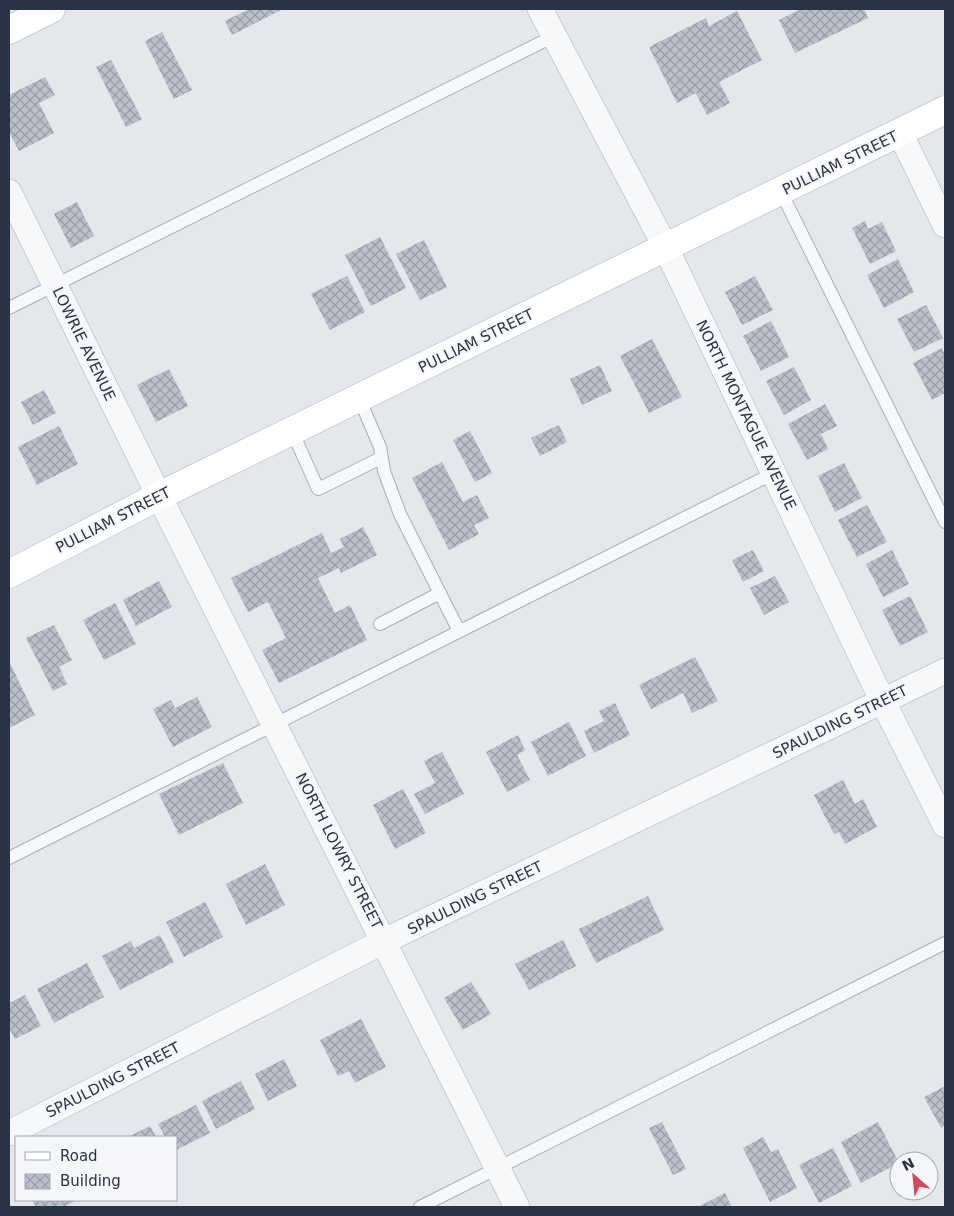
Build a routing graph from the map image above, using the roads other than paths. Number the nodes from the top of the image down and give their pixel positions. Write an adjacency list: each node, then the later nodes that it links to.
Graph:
1 (51, 9): 3 (main road)
2 (540, 9): 4 (street, NORTH MONTAGUE AVENUE)
3 (9, 30)
4 (554, 36): 10 (street, NORTH MONTAGUE AVENUE); 11 (lane)
5 (945, 110): 6 (main road, PULLIAM STREET)
6 (900, 133): 8 (main road, PULLIAM STREET); 9 (street)
7 (9, 192): 11 (street, LOWRIE AVENUE)
8 (781, 192): 10 (main road, PULLIAM STREET); 18 (lane)
9 (945, 225)
10 (666, 248): 13 (main road, PULLIAM STREET); 16 (street, NORTH MONTAGUE AVENUE)
11 (55, 285): 12 (lane); 17 (street, LOWRIE AVENUE)
12 (9, 308)
13 (359, 398): 14 (main road, PULLIAM STREET); 15 (lane)
14 (292, 431): 15 (lane); 17 (main road, PULLIAM STREET)
15 (381, 458): 20 (lane)
16 (774, 473): 22 (lane); 24 (street, NORTH MONTAGUE AVENUE)
17 (159, 496): 19 (main road, PULLIAM STREET); 25 (street, NORTH LOWRY STREET)
18 (945, 522)
19 (9, 574)
20 (440, 593): 21 (lane); 22 (lane)
21 (380, 624)
22 (459, 631): 25 (lane)
23 (945, 671): 24 (street, SPAULDING STREET)
24 (883, 702): 26 (street, NORTH MONTAGUE AVENUE); 28 (street, SPAULDING STREET)
25 (274, 724): 27 (lane); 28 (street, NORTH LOWRY STREET)
26 (945, 826)
27 (9, 858)
28 (384, 941): 30 (street, SPAULDING STREET); 31 (street, NORTH LOWRY STREET)
29 (945, 943): 31 (lane)
30 (9, 1133)
31 (498, 1168): 32 (lane); 33 (street, NORTH LOWRY STREET)
32 (420, 1207)
33 (517, 1207)

